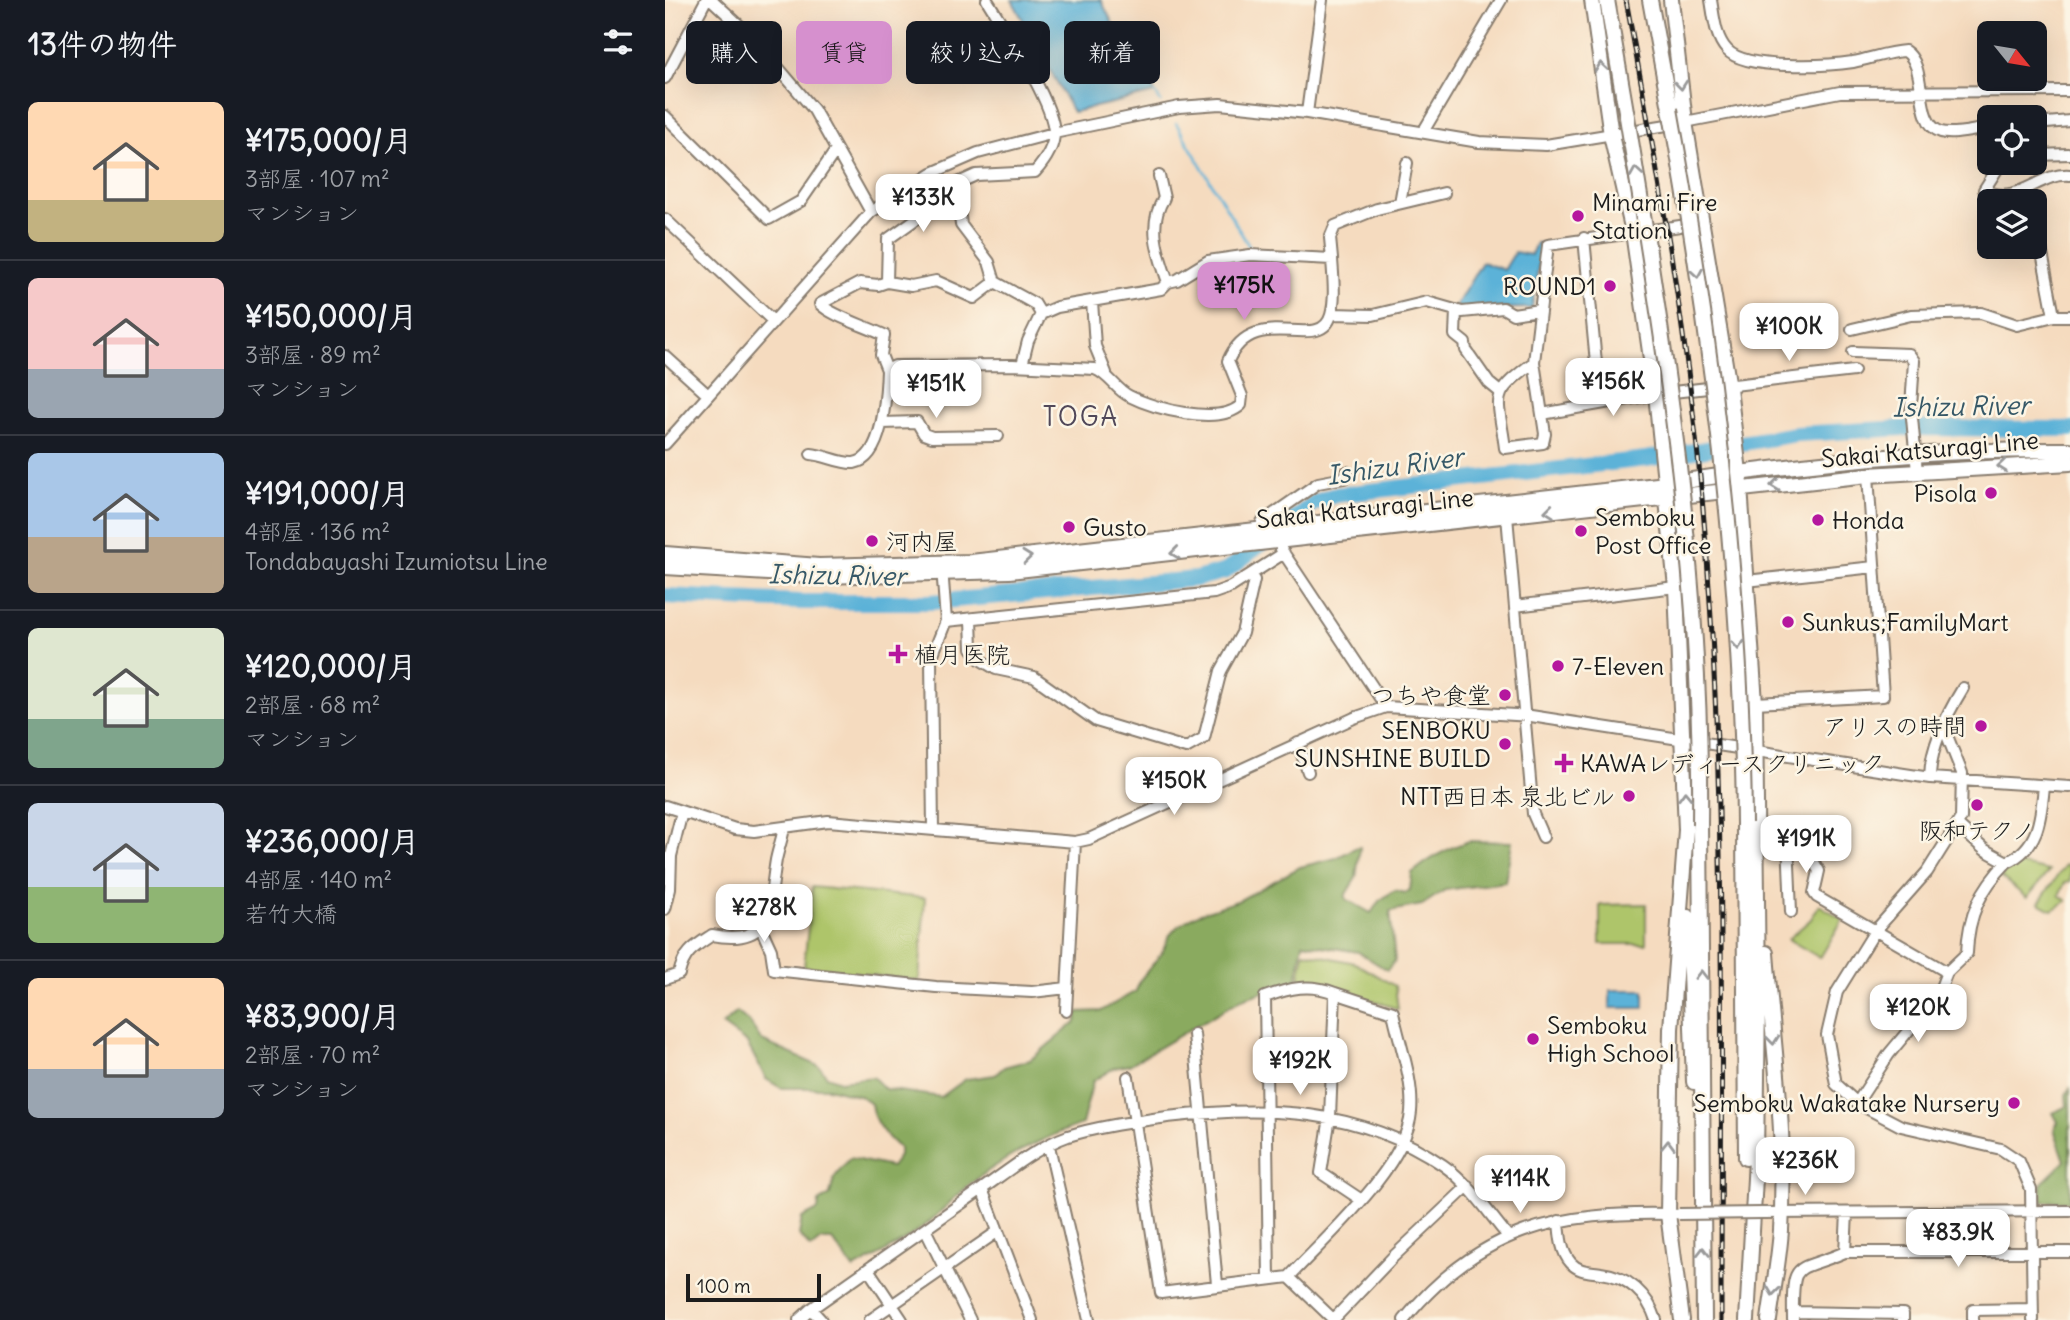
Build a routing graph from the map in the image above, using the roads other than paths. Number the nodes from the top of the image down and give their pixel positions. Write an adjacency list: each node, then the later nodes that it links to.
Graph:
1 (706, 0): 11 (street)
2 (712, 0): 23 (street)
3 (987, 0): 21 (street)
4 (1322, 0): 14 (street)
5 (1500, 0): 20 (street)
6 (1592, 0): 22 (main road, one-way to 6)
7 (1608, 0): 132 (main road, one-way to 7, bridge)
8 (1650, 0): 170 (main road, one-way to 170, bridge)
9 (1671, 0): 17 (main road, one-way to 17)
10 (1711, 0): 13 (street)
11 (665, 78)
12 (2070, 90): 13 (street)
13 (1920, 91): 17 (street); 19 (street)
14 (1307, 113): 20 (street); 21 (street)
15 (665, 116): 23 (street)
16 (2070, 121): 18 (street)
17 (1685, 122): 22 (street); 35 (main road)
18 (2047, 123)
19 (1977, 129)
20 (1423, 132): 22 (street)
21 (1054, 133): 29 (street); 33 (street)
22 (1611, 135): 36 (main road)
23 (836, 150): 33 (street)
24 (2070, 154): 25 (street)
25 (2047, 155)
26 (1407, 163): 32 (street)
27 (2070, 175): 30 (street)
28 (1159, 176): 42 (street)
29 (956, 184): 40 (street); 41 (street)
30 (2037, 189)
31 (1444, 193): 32 (street)
32 (1400, 203): 38 (street)
33 (871, 212): 50 (street)
34 (665, 219): 50 (street)
35 (1704, 223): 36 (street); 59 (main road)
36 (1633, 232): 37 (street); 61 (main road)
37 (1584, 238): 45 (street); 63 (street)
38 (1332, 259): 42 (street); 47 (street)
39 (2043, 259): 48 (street)
40 (887, 282): 41 (street); 56 (street)
41 (995, 282): 46 (street)
42 (1168, 282): 43 (street)
43 (1092, 301): 46 (street); 58 (street)
44 (1456, 310): 45 (street); 47 (street); 60 (street)
45 (1539, 310): 54 (street)
46 (1041, 314): 55 (street)
47 (1332, 314): 58 (street)
48 (2054, 316): 49 (street); 51 (street)
49 (2070, 316)
50 (773, 321): 62 (street)
51 (1852, 330)
52 (1853, 352): 69 (street)
53 (665, 356): 62 (street)
54 (1534, 362): 60 (street); 64 (street)
55 (1022, 365): 56 (street); 58 (street)
56 (887, 370): 65 (street)
57 (1854, 370): 59 (street)
58 (1106, 373)
59 (1729, 388): 61 (street); 72 (main road)
60 (1500, 392): 64 (street)
61 (1656, 394): 63 (street); 76 (main road)
62 (708, 395): 67 (street)
63 (1600, 404): 64 (street)
64 (1542, 414)
65 (882, 423): 66 (street); 70 (street)
66 (998, 436)
67 (665, 444)
68 (2070, 450): 69 (main road, Sakai Katsuragi Line)
69 (1915, 451): 72 (main road, Sakai Katsuragi Line); 74 (street)
70 (811, 454)
71 (2070, 463): 74 (main road, Sakai Katsuragi Line, one-way to 74)
72 (1738, 468): 76 (main road, Sakai Katsuragi Line); 77 (main road)
73 (1347, 472): 79 (street)
74 (1917, 472): 75 (main road, Sakai Katsuragi Line)
75 (1868, 475): 77 (main road, Sakai Katsuragi Line, one-way to 77); 82 (street)
76 (1666, 485): 77 (main road, Sakai Katsuragi Line); 78 (main road, Sakai Katsuragi Line, one-way to 78); 79 (main road, Sakai Katsuragi Line); 86 (main road)
77 (1739, 489): 85 (main road)
78 (1507, 516): 79 (main road, Sakai Katsuragi Line); 87 (street)
79 (1274, 538): 83 (main road, Sakai Katsuragi Line, one-way to 79); 83 (main road, Sakai Katsuragi Line, one-way to 83); 84 (street); 92 (street)
80 (665, 554): 83 (main road, Sakai Katsuragi Line)
81 (665, 567): 83 (main road, Sakai Katsuragi Line)
82 (1874, 567): 85 (street); 91 (street)
83 (943, 575): 88 (street)
84 (1251, 575): 89 (street); 89 (street)
85 (1746, 581): 91 (main road)
86 (1676, 587): 87 (street); 95 (main road)
87 (1515, 606): 93 (street)
88 (946, 618): 89 (street); 107 (street)
89 (971, 619)
90 (1963, 688): 94 (street)
91 (1755, 703): 97 (main road)
92 (1386, 707): 93 (street); 96 (street)
93 (1522, 715): 95 (street); 109 (street)
94 (1944, 728): 99 (street); 100 (street)
95 (1683, 738): 97 (street); 108 (main road, one-way to 95)
96 (1298, 743): 98 (street); 111 (street)
97 (1754, 751): 99 (street); 112 (main road)
98 (1308, 772)
99 (1930, 778): 100 (street)
100 (1962, 781): 101 (street); 105 (street)
101 (2045, 786): 102 (street); 113 (street)
102 (2070, 787)
103 (665, 806): 104 (street)
104 (682, 812): 106 (street); 115 (street)
105 (1957, 825): 113 (street); 117 (street)
106 (785, 828): 107 (street); 116 (street)
107 (933, 830): 111 (street)
108 (1686, 830): 132 (main road); 140 (main road, one-way to 108)
109 (1543, 837)
110 (1789, 840): 112 (street); 114 (street); 117 (street)
111 (1075, 842): 120 (street)
112 (1754, 843): 138 (main road, one-way to 138); 170 (main road)
113 (2007, 862): 118 (street)
114 (1793, 906)
115 (665, 909)
116 (761, 928): 119 (street); 120 (street)
117 (1875, 932): 118 (street); 125 (street)
118 (1947, 972): 125 (street)
119 (665, 979)
120 (1067, 988): 122 (street)
121 (1335, 993): 126 (street); 128 (street); 130 (street)
122 (1066, 1011)
123 (1194, 1034): 127 (street)
124 (1128, 1077): 129 (street)
125 (1857, 1103): 137 (street)
126 (1267, 1111): 127 (street); 128 (street); 151 (street)
127 (1201, 1113): 129 (street); 152 (street)
128 (1330, 1117): 130 (street); 135 (street)
129 (1135, 1121): 131 (street); 152 (street)
130 (1404, 1142): 133 (street); 135 (street)
131 (1049, 1146): 134 (street); 164 (street)
132 (1703, 1156): 169 (main road, one-way to 132)
133 (1468, 1186): 144 (street); 165 (street)
134 (982, 1189): 142 (street); 143 (street)
135 (1360, 1199): 150 (street)
136 (2070, 1211): 137 (street)
137 (2032, 1212): 139 (street); 147 (street)
138 (1780, 1213): 139 (street); 140 (street, bridge); 171 (main road, one-way to 171)
139 (1847, 1213): 145 (street)
140 (1674, 1214): 141 (street); 168 (main road)
141 (1559, 1221): 144 (street); 167 (street)
142 (926, 1231): 148 (street); 149 (street)
143 (997, 1232): 148 (street); 163 (street)
144 (1507, 1235): 166 (street)
145 (1845, 1252): 147 (street); 156 (street)
146 (2070, 1252): 147 (street)
147 (2032, 1254): 155 (street)
148 (945, 1268): 153 (street); 162 (street)
149 (868, 1269): 153 (street); 154 (street)
150 (1289, 1278): 151 (street); 165 (street)
151 (1269, 1279): 152 (street)
152 (1217, 1284)
153 (891, 1304): 160 (street); 161 (street)
154 (811, 1309): 158 (street); 159 (street)
155 (2032, 1315): 173 (street)
156 (1793, 1316): 157 (street)
157 (1833, 1317): 172 (street)
158 (799, 1320)
159 (821, 1320)
160 (870, 1320)
161 (902, 1320)
162 (970, 1320)
163 (1032, 1320)
164 (1089, 1320)
165 (1333, 1320)
166 (1404, 1320)
167 (1656, 1320)
168 (1682, 1320)
169 (1703, 1320)
170 (1747, 1320)
171 (1769, 1320)
172 (1903, 1320)
173 (1973, 1320)

